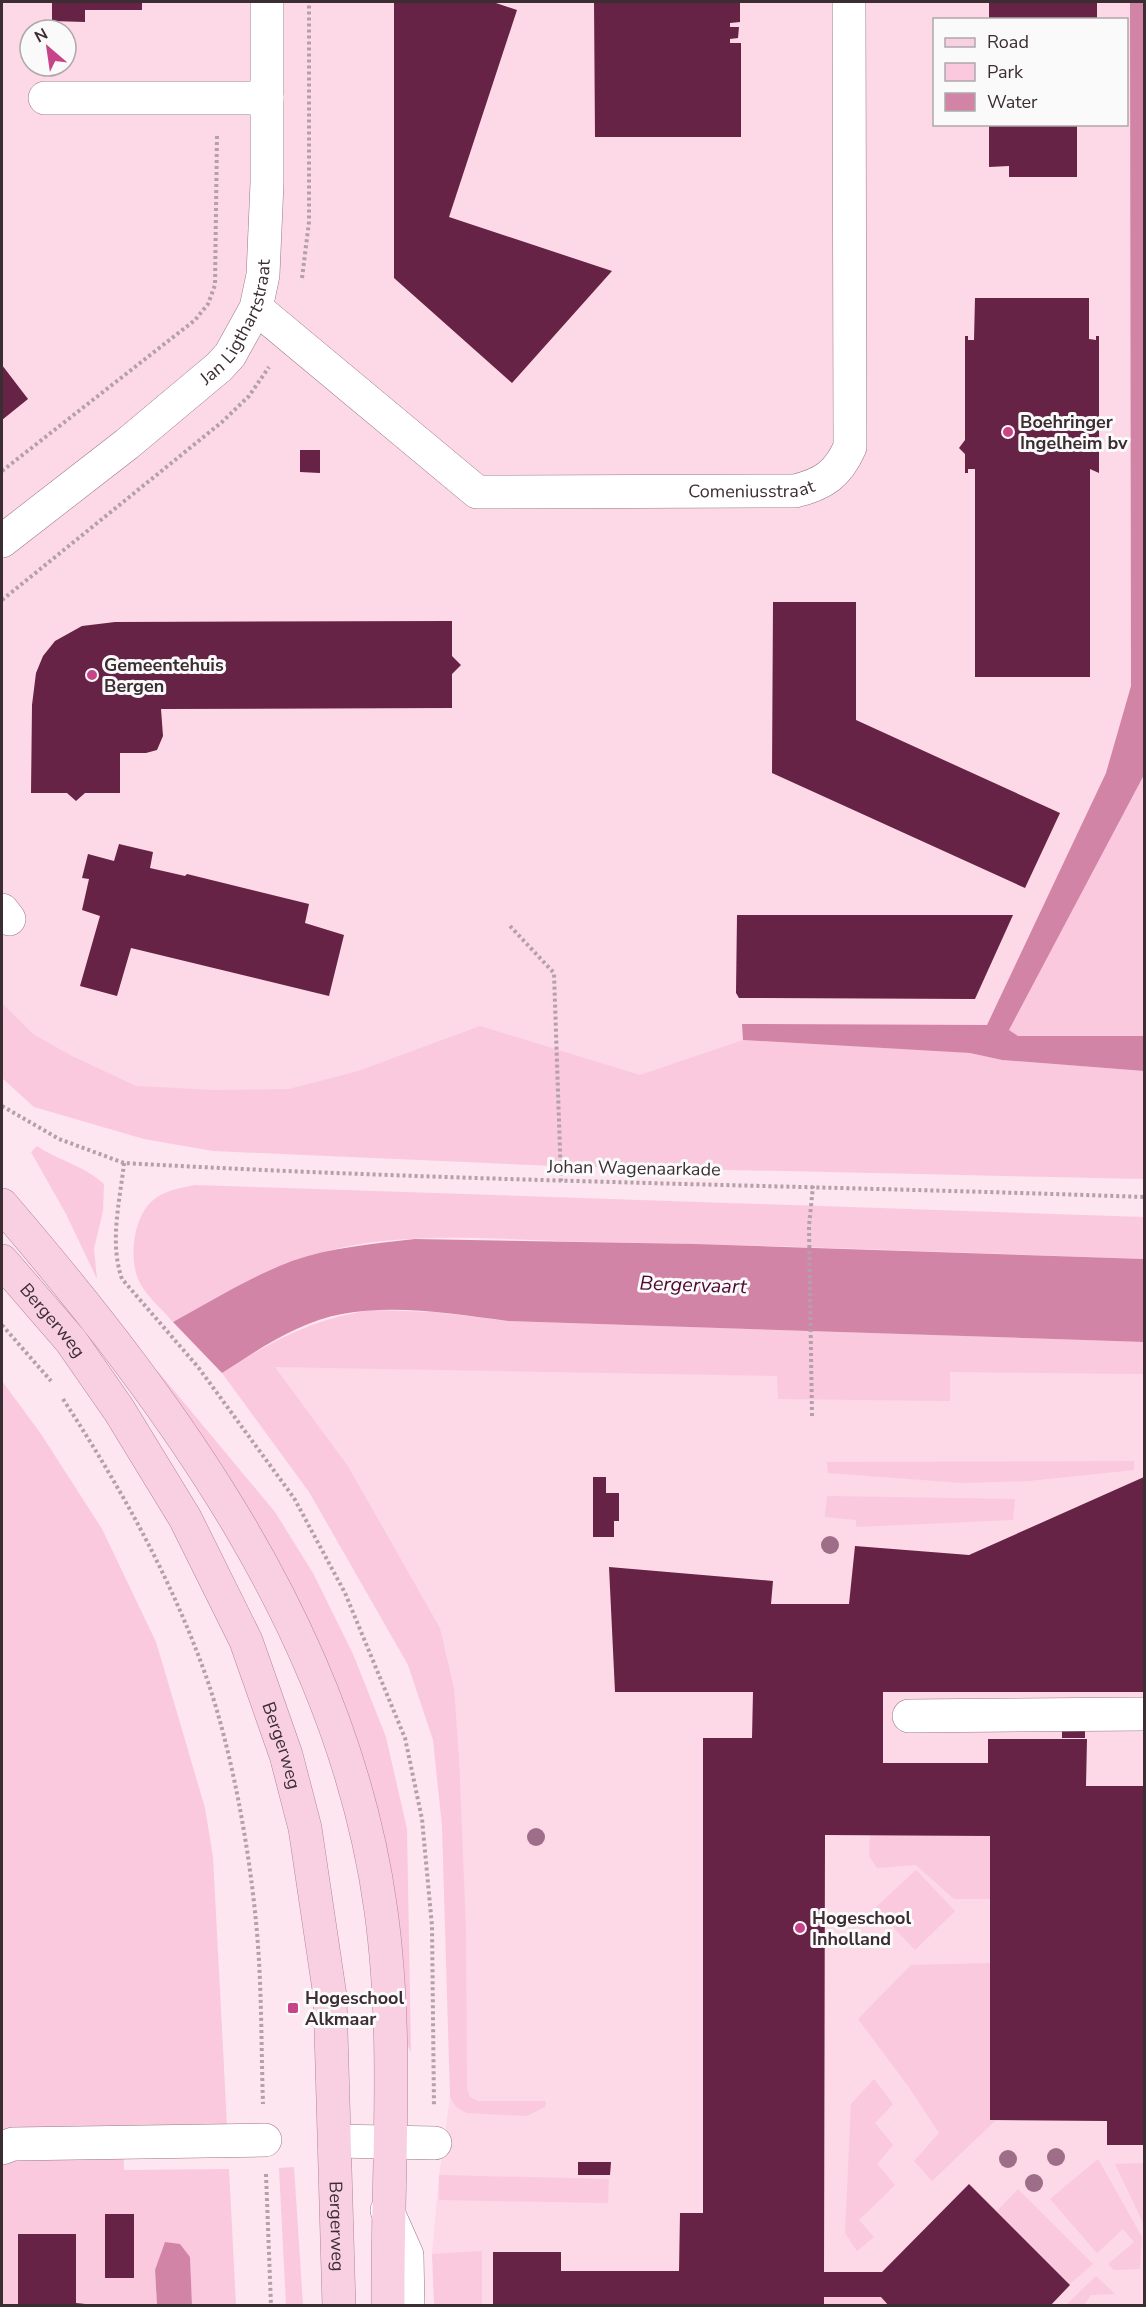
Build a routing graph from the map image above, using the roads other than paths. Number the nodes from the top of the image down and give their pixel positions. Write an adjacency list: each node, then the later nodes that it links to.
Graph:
1 (267, 2): 4 (street, Jan Ligthartstraat)
2 (849, 2): 5 (street, Comeniusstraat)
3 (45, 98): 4 (street)
4 (267, 98): 5 (street, Jan Ligthartstraat)
5 (256, 308): 6 (street, Jan Ligthartstraat)
6 (2, 541)
7 (2, 1205): 13 (main road, Bergerweg)
8 (2, 1261): 12 (main road, Bergerweg)
9 (1144, 1714): 10 (street)
10 (909, 1716)
11 (265, 2140): 15 (street)
12 (335, 2141): 13 (street); 17 (main road, Bergerweg)
13 (389, 2142): 14 (street); 16 (main road, Bergerweg)
14 (435, 2143)
15 (2, 2148)
16 (387, 2210): 18 (main road, Bergerweg); 19 (street, Bergerweg)
17 (339, 2306)
18 (388, 2306)
19 (408, 2306)

